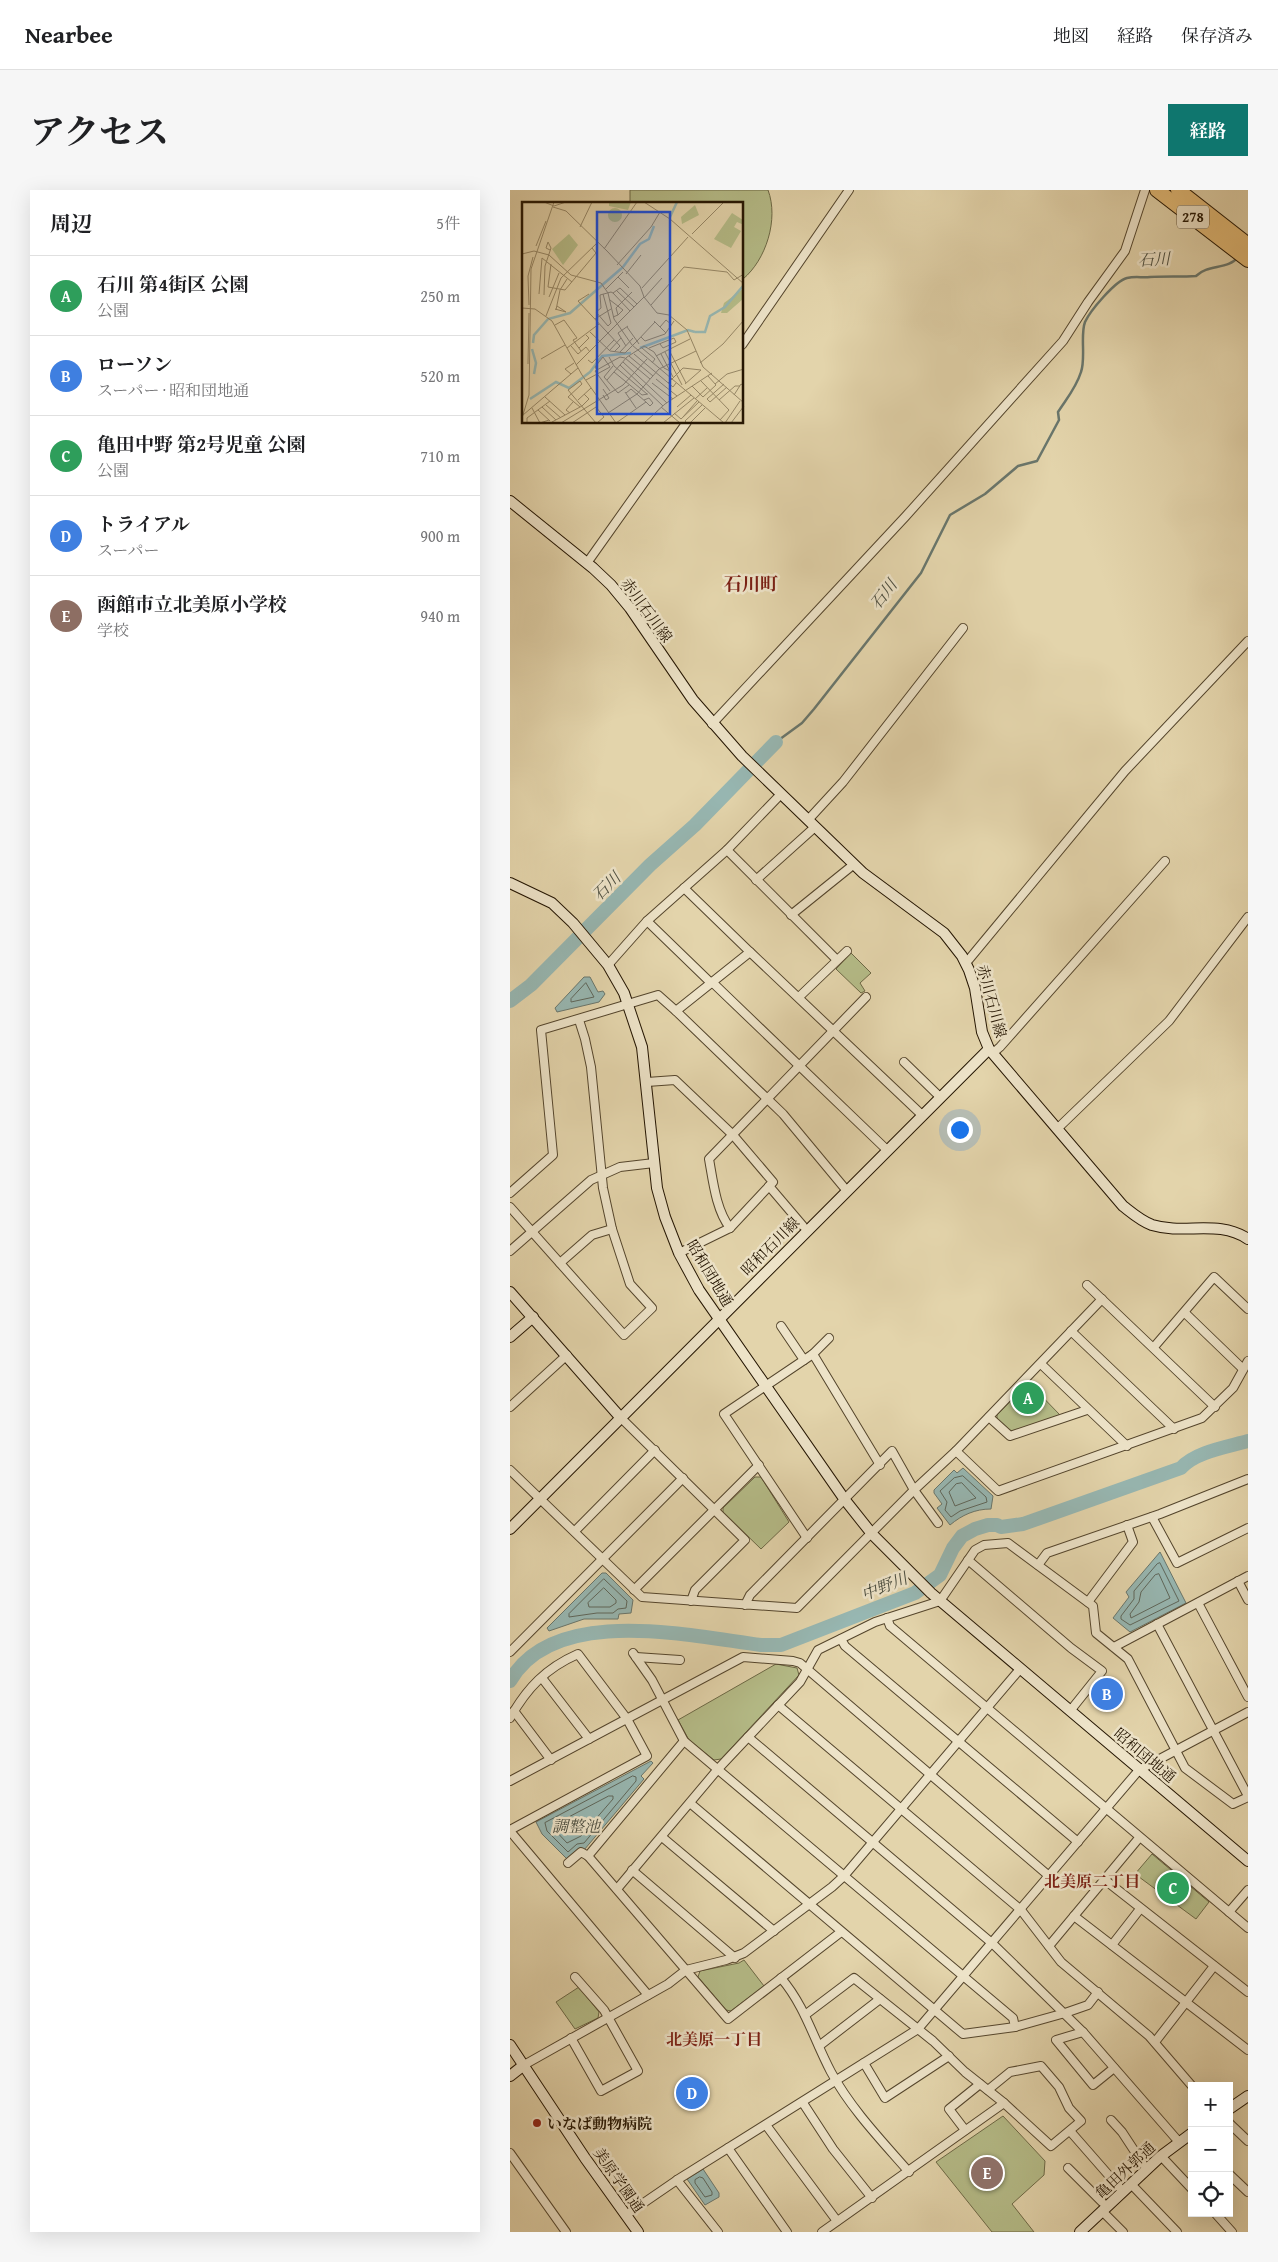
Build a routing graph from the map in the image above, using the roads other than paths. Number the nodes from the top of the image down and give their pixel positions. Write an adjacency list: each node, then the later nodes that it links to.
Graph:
1 (848, 190): 8 (street)
2 (1145, 190): 14 (street)
3 (1157, 190): 5 (highway, 278)
4 (1178, 190): 5 (highway, 278)
5 (1232, 239): 6 (highway, 278); 7 (highway, 278)
6 (1248, 245)
7 (1248, 259)
8 (744, 342)
9 (687, 424): 11 (street)
10 (512, 507): 11 (street, 赤川石川線)
11 (586, 563): 14 (street, 赤川石川線)
12 (963, 628): 16 (street)
13 (1248, 641): 29 (street)
14 (712, 724): 15 (street, 赤川石川線)
15 (781, 794): 16 (street, 赤川石川線); 17 (street)
16 (812, 824): 19 (street, 赤川石川線); 20 (street)
17 (726, 850): 20 (street); 22 (street)
18 (1165, 861): 38 (street)
19 (854, 865): 23 (street); 29 (street, 赤川石川線)
20 (756, 880): 23 (street)
21 (510, 884): 30 (street, 昭和団地通)
22 (684, 888): 25 (street); 27 (street)
23 (791, 915): 28 (street)
24 (1248, 917): 45 (street)
25 (647, 921): 30 (street); 31 (street)
26 (847, 951): 28 (street)
27 (750, 952): 31 (street); 32 (street)
28 (837, 960): 32 (street)
29 (966, 964): 38 (street, 赤川石川線)
30 (608, 965): 34 (street, 昭和団地通)
31 (712, 982): 35 (street); 40 (street)
32 (799, 997): 37 (street)
33 (866, 997): 37 (street)
34 (630, 1005): 35 (street); 36 (street); 41 (street, 昭和団地通)
35 (676, 1011): 43 (street)
36 (578, 1020): 49 (street); 52 (street)
37 (833, 1030): 40 (street); 44 (street)
38 (991, 1051): 42 (street, 昭和石川線); 45 (street, 赤川石川線)
39 (904, 1062): 42 (street)
40 (800, 1065): 43 (street); 47 (street)
41 (647, 1082): 46 (street); 48 (street, 昭和団地通)
42 (940, 1097): 44 (street, 昭和石川線)
43 (767, 1099): 46 (street); 51 (street)
44 (922, 1115): 47 (street, 昭和石川線)
45 (1057, 1129): 58 (street, 赤川石川線)
46 (733, 1135): 50 (street); 55 (street)
47 (886, 1150): 51 (street, 昭和石川線)
48 (654, 1164): 49 (street); 60 (street, 昭和団地通)
49 (601, 1175): 56 (street); 57 (street)
50 (769, 1186): 54 (street); 55 (street)
51 (847, 1191): 68 (street, 昭和石川線)
52 (510, 1193)
53 (510, 1207): 57 (street)
54 (803, 1226)
55 (730, 1228): 60 (street)
56 (612, 1229): 61 (street); 61 (street)
57 (532, 1232): 59 (street); 61 (street)
58 (1248, 1239)
59 (510, 1251)
60 (679, 1253): 68 (street, 昭和団地通)
61 (560, 1263)
62 (1088, 1285): 64 (street)
63 (510, 1292): 67 (street)
64 (1102, 1299): 70 (street); 73 (street)
65 (1248, 1309): 66 (street)
66 (1184, 1313): 73 (street); 79 (street)
67 (533, 1317): 71 (street); 75 (street)
68 (718, 1318): 80 (street, 昭和団地通); 84 (street, 昭和石川線)
69 (781, 1326): 76 (street)
70 (1071, 1331): 78 (street); 86 (street)
71 (510, 1337)
72 (829, 1338): 74 (street)
73 (1154, 1347): 82 (street)
74 (813, 1354): 76 (street); 91 (street)
75 (567, 1356): 81 (street); 84 (street)
76 (804, 1360): 80 (street)
77 (1248, 1361): 79 (street)
78 (1041, 1364): 83 (street); 85 (street)
79 (1243, 1369): 82 (street)
80 (765, 1386): 90 (street); 97 (street, 昭和団地通)
81 (510, 1407)
82 (1215, 1407): 86 (street)
83 (1087, 1410): 85 (street); 87 (street)
84 (620, 1417): 88 (street); 96 (street, 昭和石川線)
85 (989, 1417): 89 (street)
86 (1174, 1429): 87 (street)
87 (1127, 1446): 89 (street)
88 (655, 1450): 93 (street); 104 (street)
89 (956, 1451): 95 (street)
90 (759, 1465): 98 (street); 106 (street)
91 (880, 1465): 95 (street); 97 (street)
92 (510, 1470): 96 (street)
93 (683, 1478): 98 (street); 107 (street)
94 (1248, 1480): 99 (street)
95 (914, 1490): 100 (street); 105 (street)
96 (541, 1498): 103 (street, 昭和石川線); 104 (street)
97 (845, 1500): 105 (street, 昭和団地通); 106 (street)
98 (715, 1510): 112 (street); 114 (street)
99 (1152, 1517): 101 (street); 102 (street)
100 (938, 1523)
101 (1127, 1526): 109 (street); 116 (street)
102 (1248, 1528)
103 (510, 1529)
104 (575, 1530): 107 (street)
105 (872, 1534): 115 (street, 昭和団地通); 118 (street)
106 (807, 1538): 118 (street)
107 (602, 1559): 112 (street); 123 (street)
108 (968, 1560): 109 (street); 115 (street); 132 (street)
109 (1038, 1565): 116 (street)
110 (1248, 1576): 111 (street)
111 (1238, 1581): 113 (street); 117 (street)
112 (634, 1590): 114 (street)
113 (1248, 1600)
114 (691, 1601): 118 (street)
115 (940, 1601): 119 (street); 125 (street, 昭和団地通)
116 (1088, 1602): 122 (street)
117 (1198, 1603): 120 (street); 128 (street)
118 (745, 1605)
119 (887, 1618): 121 (street); 131 (street)
120 (1157, 1624): 122 (street); 136 (street)
121 (841, 1639): 126 (street); 140 (street)
122 (1114, 1647): 141 (street)
123 (510, 1652)
124 (680, 1660): 129 (street)
125 (1020, 1669): 131 (street); 132 (street, 昭和団地通)
126 (806, 1670): 129 (street); 130 (street); 145 (street)
127 (542, 1678): 134 (street); 135 (street); 138 (street)
128 (1248, 1697)
129 (663, 1700): 135 (street); 139 (street)
130 (778, 1706): 137 (street); 149 (street)
131 (987, 1707): 140 (street); 150 (street)
132 (1070, 1711): 144 (street, 昭和団地通)
133 (1248, 1712): 136 (street)
134 (512, 1715): 142 (street)
135 (627, 1719): 138 (street); 151 (street)
136 (1213, 1730): 141 (street); 147 (street)
137 (748, 1737): 143 (street); 154 (street)
138 (589, 1739): 142 (street)
139 (684, 1741): 143 (street); 156 (street)
140 (958, 1741): 145 (street); 155 (street)
141 (1176, 1750): 144 (street); 147 (street)
142 (551, 1760): 146 (street)
143 (718, 1769): 148 (street); 160 (street)
144 (1139, 1770): 150 (street); 157 (street, 昭和団地通)
145 (930, 1776): 149 (street); 161 (street)
146 (511, 1779)
147 (1248, 1796)
148 (690, 1803): 152 (street); 165 (street)
149 (902, 1808): 154 (street); 167 (street)
150 (1106, 1810): 153 (street); 155 (street)
151 (510, 1831): 184 (street)
152 (662, 1836): 159 (street); 171 (street)
153 (1139, 1838): 162 (street); 168 (street)
154 (873, 1842): 160 (street); 173 (street)
155 (1078, 1842): 161 (street)
156 (588, 1856): 158 (street); 163 (street)
157 (1248, 1861)
158 (568, 1863)
159 (632, 1870): 163 (street); 176 (street)
160 (844, 1876): 165 (street); 180 (street)
161 (1049, 1876): 167 (street)
162 (1104, 1880): 166 (street); 169 (street)
163 (617, 1889): 178 (street)
164 (1248, 1890): 168 (street)
165 (809, 1904): 171 (street); 172 (street)
166 (1140, 1909): 175 (street); 177 (street)
167 (1022, 1910): 173 (street); 174 (street)
168 (1229, 1912): 170 (street)
169 (1074, 1916): 174 (street); 175 (street)
170 (1248, 1928)
171 (774, 1932): 176 (street)
172 (841, 1932): 181 (street); 187 (street)
173 (993, 1944): 180 (street); 188 (street)
174 (1049, 1946): 182 (street)
175 (1112, 1946): 186 (street)
176 (735, 1958): 178 (street)
177 (1214, 1966): 183 (street); 186 (street)
178 (686, 1970): 181 (street); 184 (street)
179 (575, 1977): 190 (street)
180 (964, 1977): 187 (street); 191 (street)
181 (781, 1978): 189 (street)
182 (1098, 1992): 188 (street); 195 (street)
183 (1248, 1992)
184 (648, 1995): 190 (street)
185 (880, 1999): 189 (street); 192 (street); 197 (street)
186 (1186, 2002): 195 (street); 198 (street)
187 (936, 2010): 191 (street); 192 (street)
188 (1064, 2013): 191 (street); 193 (street)
189 (805, 2015): 197 (street)
190 (609, 2017): 194 (street); 194 (street)
191 (1015, 2027)
192 (918, 2029): 199 (street); 200 (street)
193 (1083, 2032): 202 (street); 202 (street)
194 (571, 2038): 201 (street)
195 (1155, 2042): 205 (street)
196 (510, 2045): 201 (street, 美原学園通)
197 (819, 2046): 204 (street)
198 (1248, 2050)
199 (949, 2056): 200 (street); 206 (street)
200 (864, 2063): 204 (street)
201 (524, 2065): 203 (street); 234 (street, 美原学園通)
202 (1114, 2068): 219 (street)
203 (510, 2076)
204 (837, 2081): 209 (street); 225 (street)
205 (1189, 2082)
206 (980, 2084): 207 (street); 215 (street)
207 (988, 2090): 210 (street); 216 (street)
208 (1248, 2096): 211 (street)
209 (802, 2103): 213 (street); 232 (street)
210 (1004, 2103): 215 (street); 216 (street)
211 (1233, 2106)
212 (1111, 2120): 223 (street)
213 (766, 2125): 220 (street); 236 (street)
214 (1233, 2127): 218 (street)
215 (966, 2130): 225 (street)
216 (1070, 2131): 230 (street)
217 (1188, 2137): 219 (street, 亀田外郭通)
218 (1248, 2141)
219 (1179, 2142): 222 (street, 亀田外郭通)
220 (728, 2148): 227 (street); 240 (street)
221 (510, 2153): 237 (street)
222 (1161, 2156): 228 (street, 亀田外郭通); 229 (street)
223 (1143, 2164)
224 (1068, 2168): 233 (street)
225 (909, 2172): 232 (street)
226 (1233, 2178): 231 (street)
227 (677, 2180): 234 (street); 239 (street)
228 (1131, 2184): 233 (street, 亀田外郭通); 244 (street)
229 (1188, 2185)
230 (1119, 2187)
231 (1248, 2192)
232 (872, 2198): 236 (street)
233 (1102, 2206): 242 (street, 亀田外郭通); 243 (street)
234 (626, 2215): 238 (street, 美原学園通)
235 (1219, 2217): 245 (street)
236 (838, 2221): 241 (street)
237 (566, 2232)
238 (638, 2232)
239 (718, 2232)
240 (787, 2232)
241 (822, 2232)
242 (1080, 2232)
243 (1123, 2232)
244 (1177, 2232)
245 (1232, 2232)

